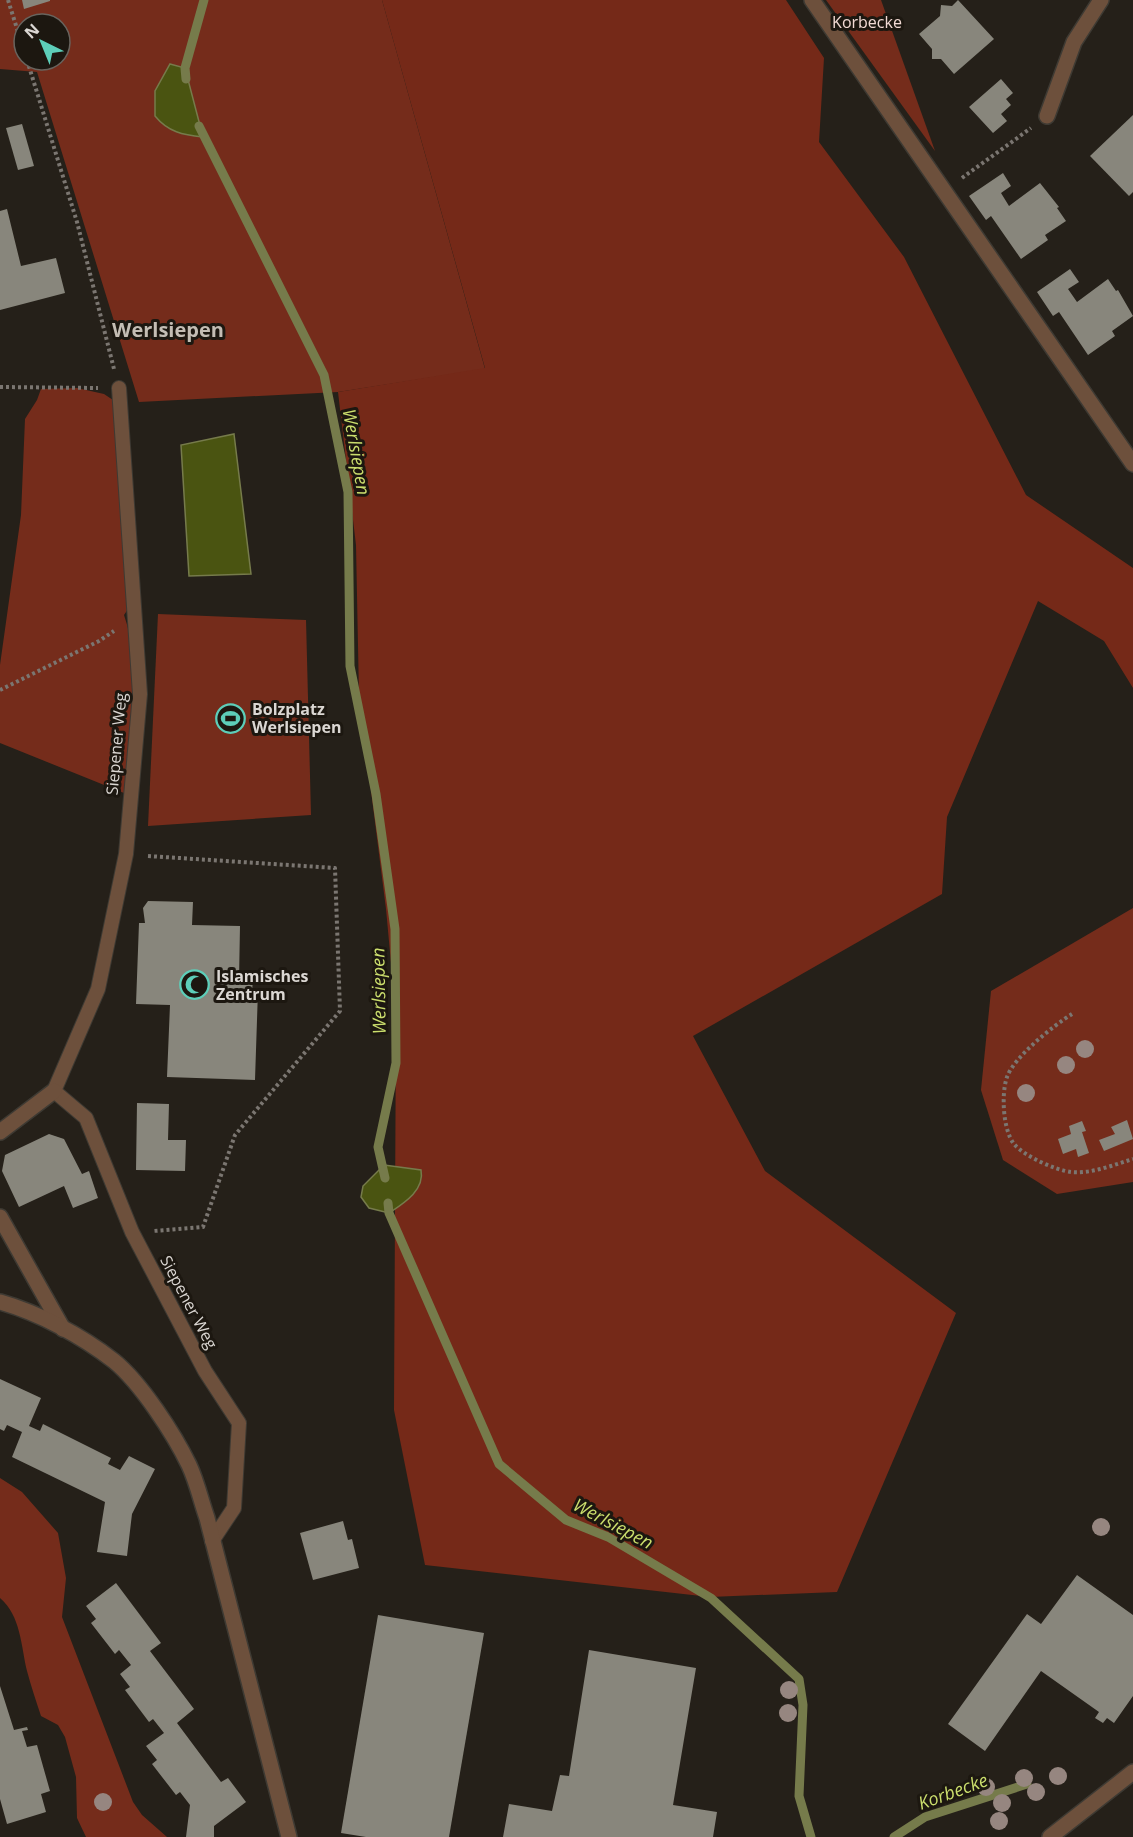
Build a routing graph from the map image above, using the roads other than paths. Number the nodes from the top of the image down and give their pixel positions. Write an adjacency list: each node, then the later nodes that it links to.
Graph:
1 (812, 0): 5 (street)
2 (1101, 0): 3 (street)
3 (1047, 116)
4 (119, 388): 6 (lane, Siepener Weg)
5 (1133, 464)
6 (54, 1091): 7 (street, Siepener Weg); 11 (lane, Siepener Weg)
7 (0, 1132)
8 (0, 1216): 10 (street)
9 (0, 1302): 10 (street)
10 (63, 1329): 11 (street)
11 (212, 1541): 13 (street)
12 (1133, 1772): 14 (street)
13 (289, 1837)
14 (1050, 1837)

